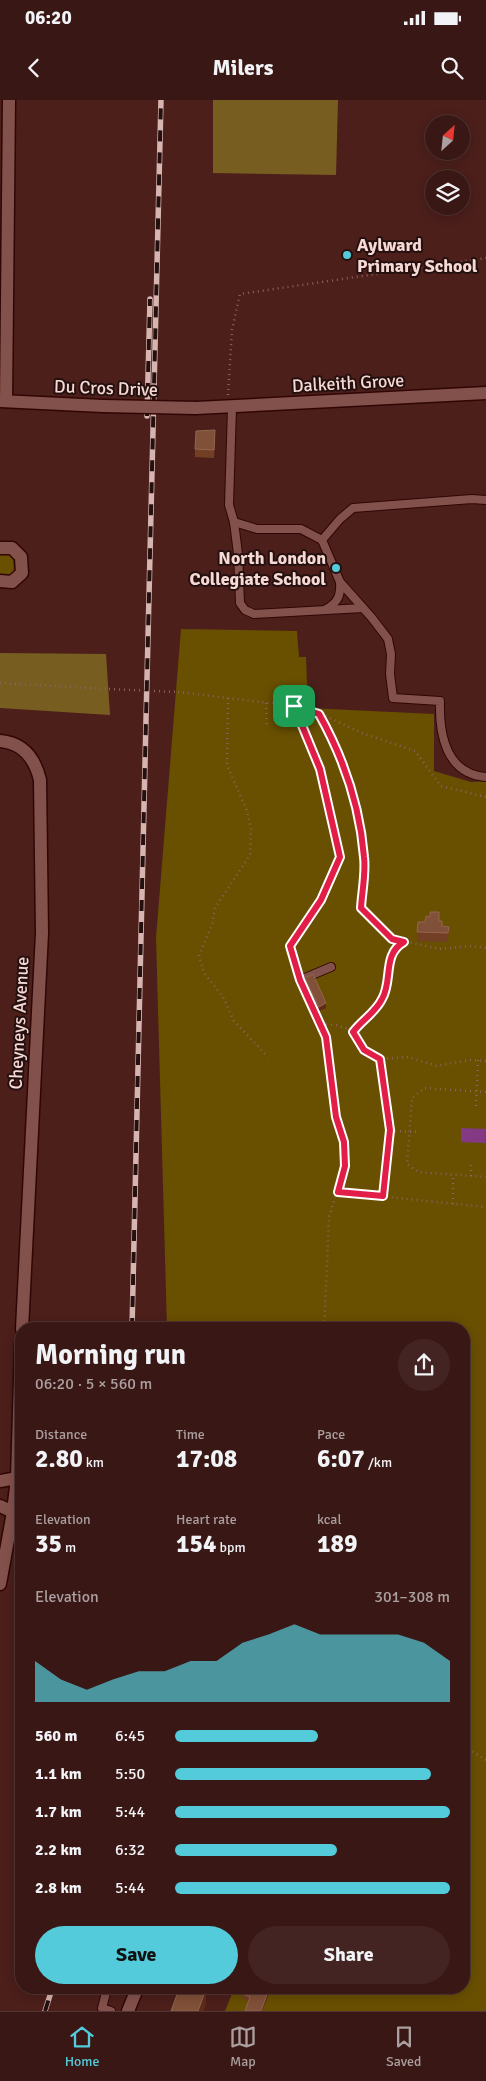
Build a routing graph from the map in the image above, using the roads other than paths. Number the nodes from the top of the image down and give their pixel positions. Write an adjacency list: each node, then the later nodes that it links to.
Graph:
1 (9, 100): 3 (street)
2 (486, 393): 4 (street, Dalkeith Grove)
3 (3, 401): 5 (street, Du Cros Drive, bridge)
4 (230, 401): 5 (street, Dalkeith Grove); 7 (lane)
5 (211, 407)
6 (486, 500): 8 (lane)
7 (234, 522): 8 (lane); 13 (lane)
8 (322, 540): 11 (lane)
9 (0, 548): 10 (street)
10 (0, 581)
11 (340, 582): 12 (lane); 13 (lane)
12 (362, 608): 13 (lane); 15 (lane)
13 (324, 610)
14 (0, 742): 18 (street, Cheyneys Avenue)
15 (486, 777)
16 (330, 967): 17 (lane)
17 (300, 980)
18 (22, 1322)
19 (15, 1478): 20 (street)
20 (0, 1481)
21 (15, 1495): 23 (street)
22 (0, 1506): 23 (street)
23 (13, 1512): 24 (street)
24 (0, 1584)
25 (106, 1994): 27 (lane)
26 (135, 1994): 28 (street)
27 (111, 2011)
28 (128, 2011)

